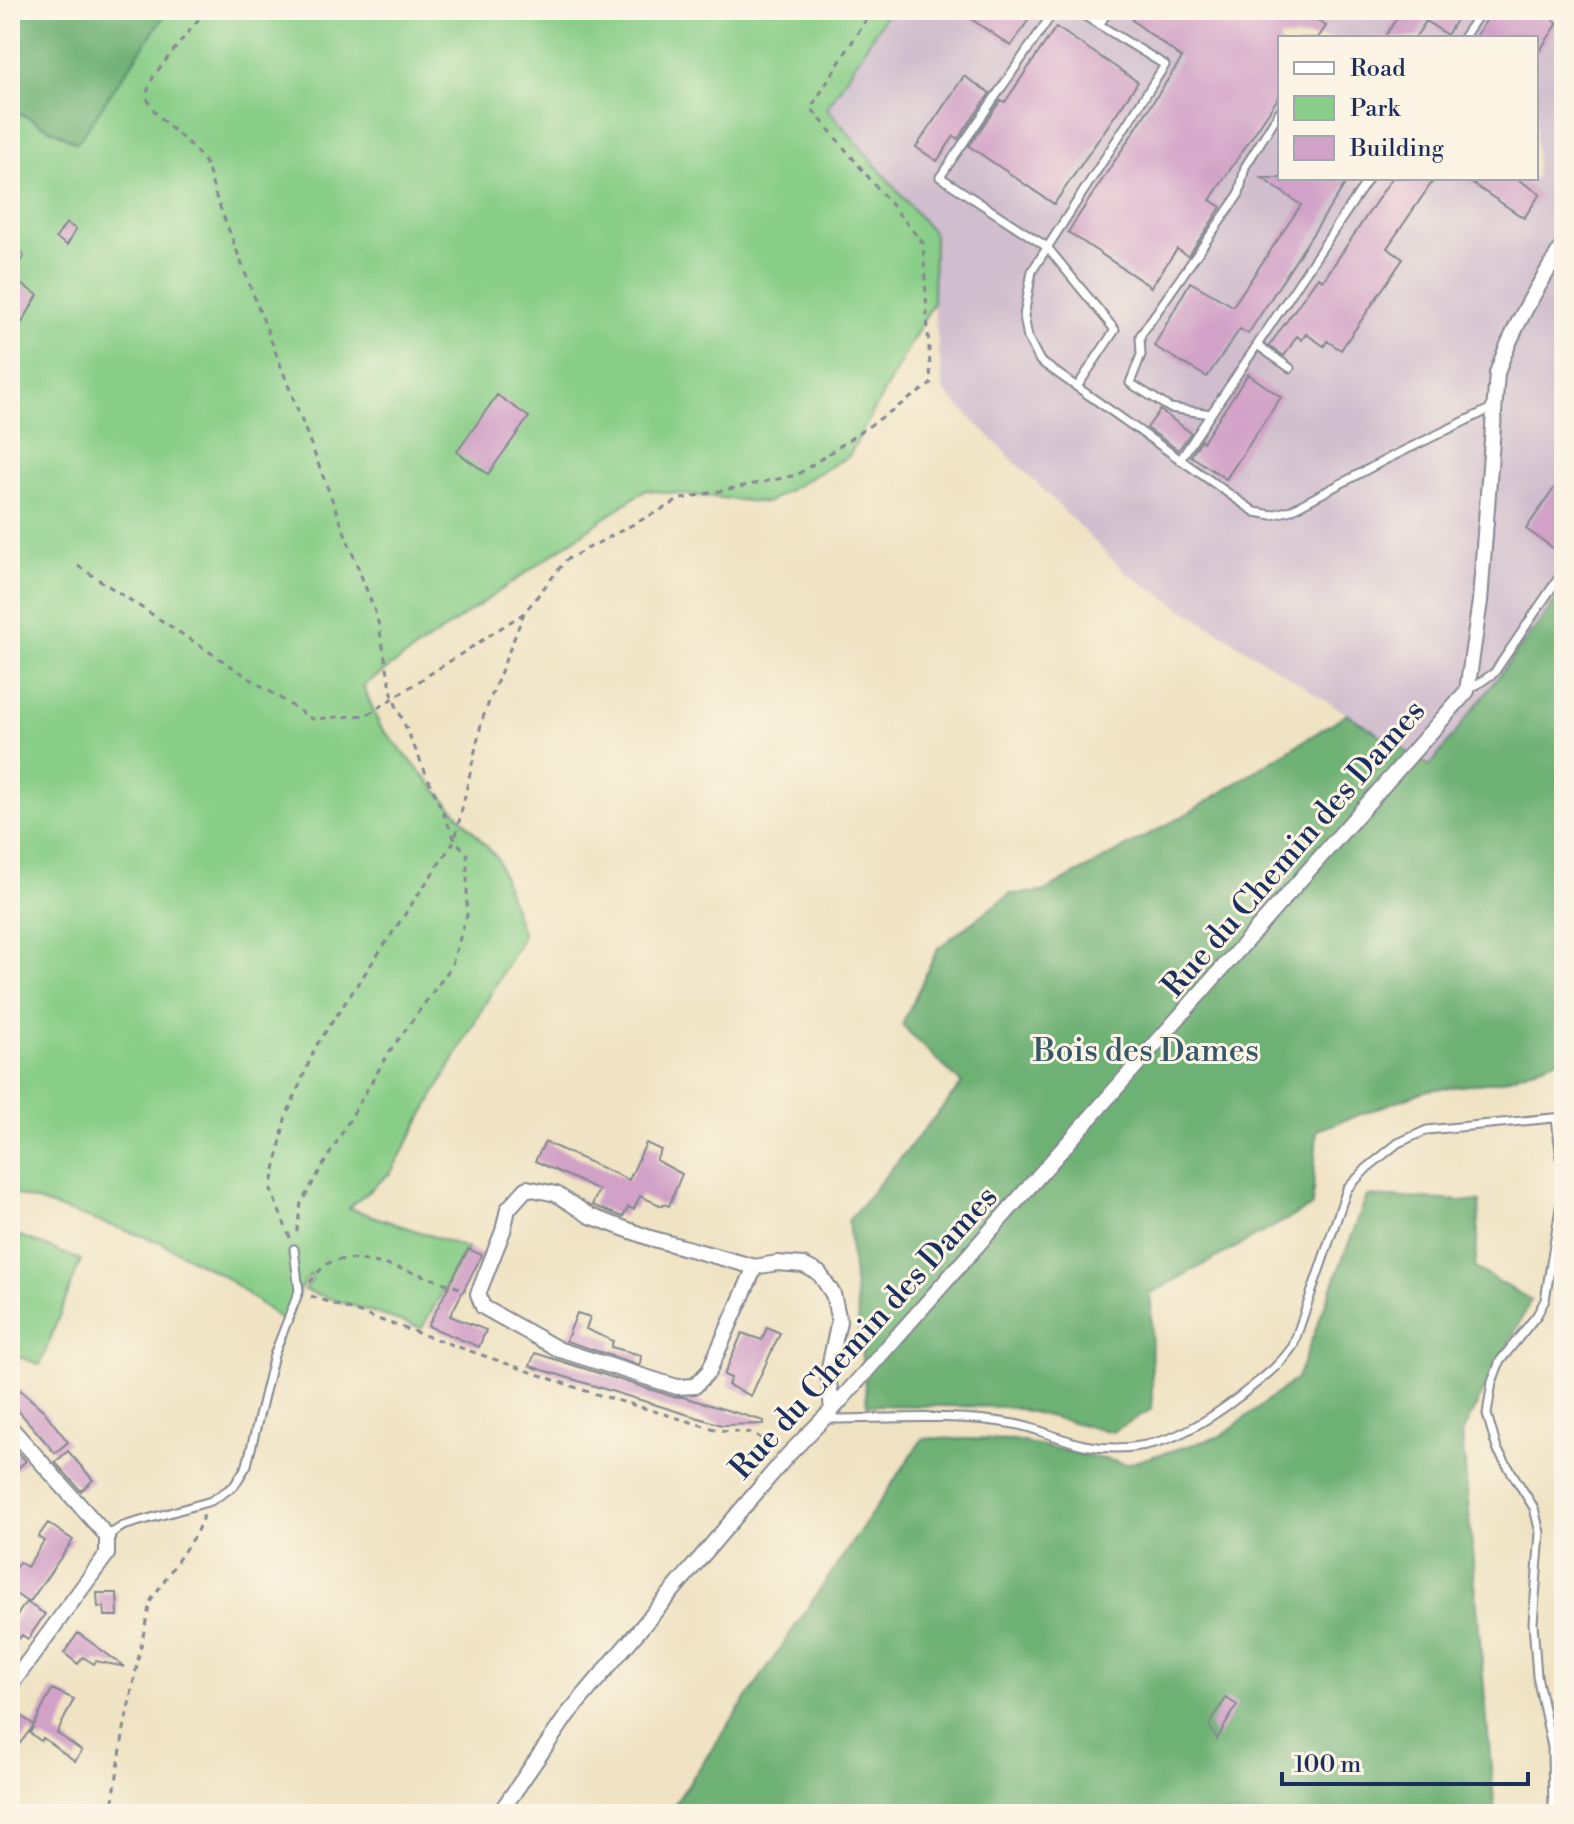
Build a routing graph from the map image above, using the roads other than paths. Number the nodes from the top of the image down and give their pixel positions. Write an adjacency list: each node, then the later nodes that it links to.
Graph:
1 (1055, 10): 10 (lane)
2 (1075, 10): 5 (lane)
3 (1109, 10): 5 (lane)
4 (1482, 10): 6 (lane)
5 (1099, 25): 10 (lane)
6 (1464, 36)
7 (1278, 114): 17 (lane)
8 (1368, 180): 13 (lane)
9 (1564, 244): 16 (street, Rue du Chemin des Dames)
10 (1047, 247): 15 (lane); 15 (lane)
11 (10, 251): 12 (lane)
12 (19, 256)
13 (1257, 345): 14 (lane); 17 (lane)
14 (1290, 368)
15 (1077, 387): 18 (lane)
16 (1494, 407): 18 (lane); 20 (street, Rue du Chemin des Dames)
17 (1211, 414): 18 (lane)
18 (1180, 460)
19 (1564, 570): 20 (lane)
20 (1467, 691): 24 (street, Rue du Chemin des Dames)
21 (1560, 1118): 24 (lane); 29 (lane)
22 (294, 1249): 26 (lane)
23 (755, 1267): 23 (street); 24 (street)
24 (828, 1415): 28 (street, Rue du Chemin des Dames)
25 (10, 1427): 26 (street)
26 (107, 1536): 27 (street)
27 (10, 1686)
28 (499, 1814)
29 (1553, 1814)

